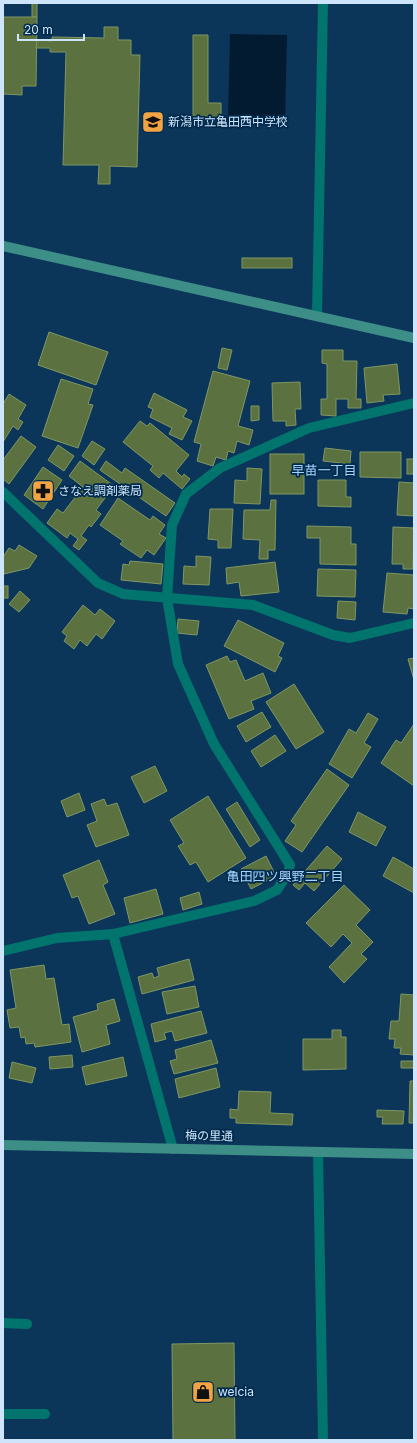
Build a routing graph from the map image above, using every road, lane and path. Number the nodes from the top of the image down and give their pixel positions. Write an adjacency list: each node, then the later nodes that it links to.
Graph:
1 (323, 3): 3 (street)
2 (3, 246): 3 (street)
3 (317, 315): 4 (street)
4 (414, 338)
5 (414, 403): 7 (street)
6 (3, 492): 7 (street)
7 (167, 598): 8 (street); 9 (street)
8 (414, 623)
9 (113, 934): 10 (street); 12 (street)
10 (3, 951)
11 (3, 1145): 12 (street, 梅の里通)
12 (173, 1149): 13 (street, 梅の里通)
13 (318, 1152): 14 (street, 梅の里通); 19 (street)
14 (414, 1154)
15 (3, 1323): 16 (street)
16 (28, 1324)
17 (3, 1414): 18 (street)
18 (45, 1414)
19 (323, 1440)

